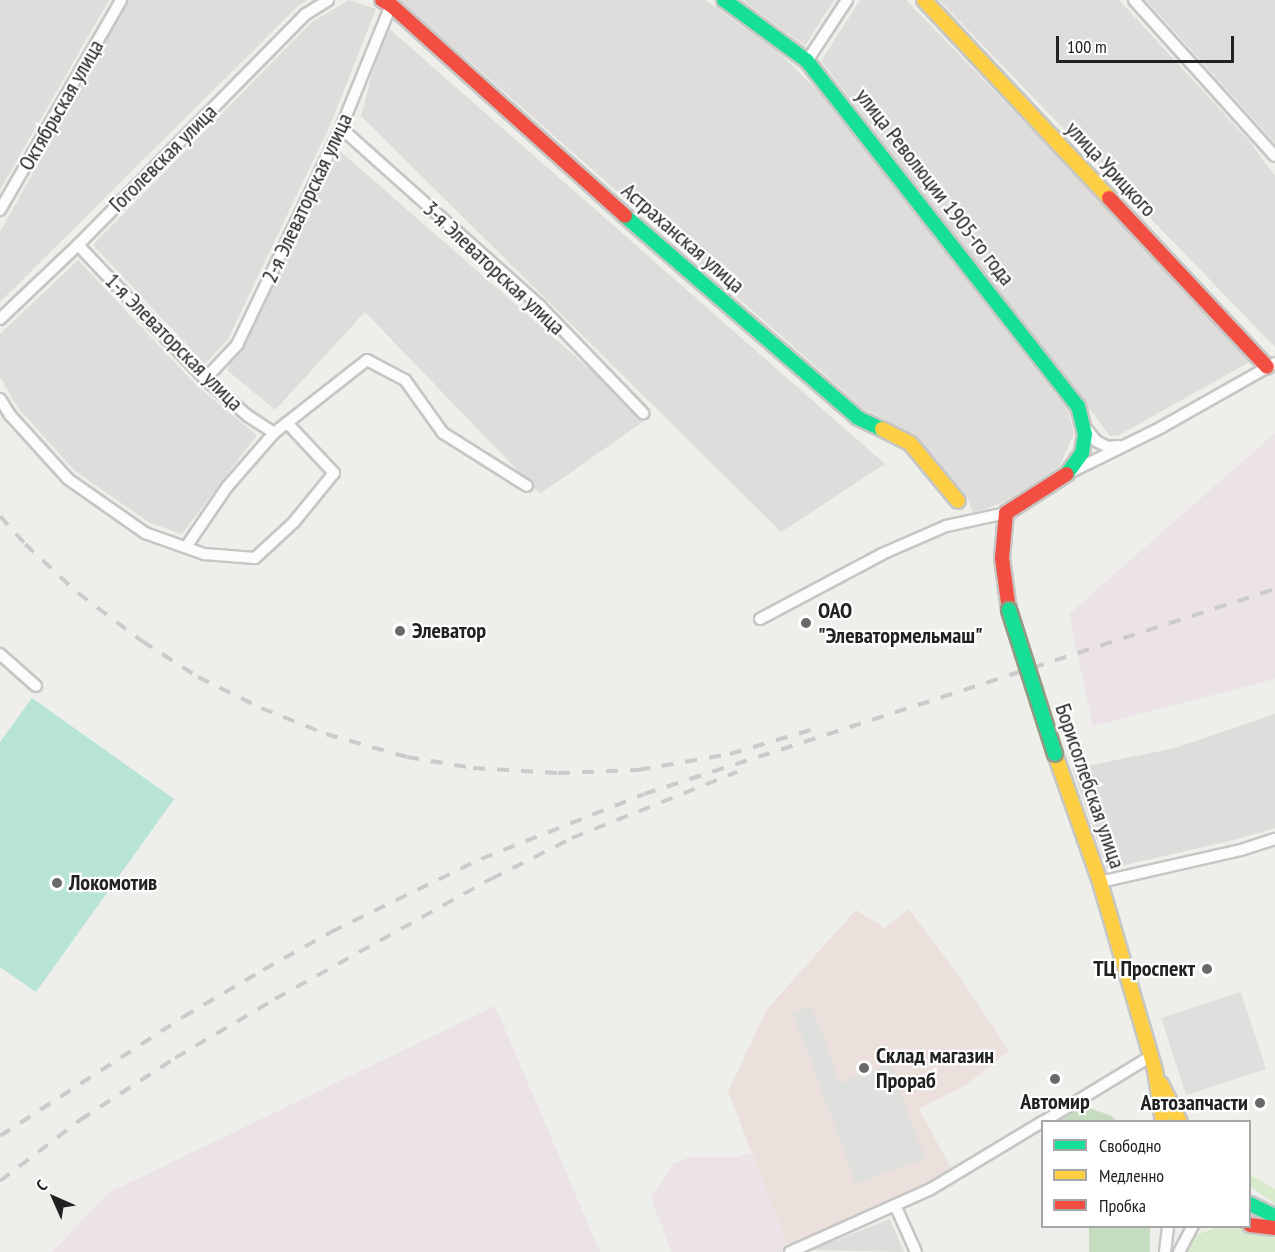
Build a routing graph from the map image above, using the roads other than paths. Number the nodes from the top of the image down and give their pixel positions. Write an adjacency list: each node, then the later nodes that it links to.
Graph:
1 (121, 0): 11 (street, Октябрьская улица)
2 (328, 0): 12 (street, Гоголевская улица)
3 (724, 0): 8 (street, улица Революции 1905-го года)
4 (847, 0): 8 (street)
5 (924, 0): 14 (street, улица Урицкого)
6 (1134, 0): 10 (street)
7 (386, 3): 9 (street, 2-я Элеваторская улица); 24 (street, Астраханская улица)
8 (807, 61): 19 (street, улица Революции 1905-го года)
9 (341, 128): 15 (street, 2-я Элеваторская улица); 17 (street, 3-я Элеваторская улица)
10 (1275, 156)
11 (0, 210)
12 (78, 245): 13 (street, Гоголевская улица); 15 (street, 1-я Элеваторская улица)
13 (0, 319)
14 (1271, 365): 21 (street)
15 (205, 379): 20 (street, 1-я Элеваторская улица)
16 (0, 399): 26 (street)
17 (643, 413)
18 (287, 423): 20 (street); 23 (street); 26 (street)
19 (1084, 426): 21 (street, улица Революции 1905-го года); 22 (street, улица Революции 1905-го года)
20 (274, 433): 26 (street)
21 (1122, 446): 22 (street)
22 (1066, 475): 25 (street)
23 (527, 486)
24 (958, 501)
25 (1006, 513): 27 (street); 31 (street, Борисоглебская улица, bridge)
26 (186, 548)
27 (760, 618)
28 (0, 654): 29 (street)
29 (36, 686)
30 (1275, 839): 31 (street)
31 (1100, 882): 32 (street, Борисоглебская улица)
32 (1151, 1056): 33 (street, Борисоглебская улица); 34 (street)
33 (1155, 1070): 35 (street); 36 (street)
34 (1046, 1120)
35 (1163, 1120)
36 (1179, 1120)
37 (1041, 1123): 39 (street)
38 (1251, 1204): 40 (street)
39 (895, 1205): 45 (street); 46 (street)
40 (1275, 1215)
41 (1251, 1225): 44 (street)
42 (1168, 1228): 47 (street)
43 (1192, 1228): 48 (street)
44 (1275, 1228)
45 (790, 1252)
46 (916, 1252)
47 (1165, 1252)
48 (1179, 1252)

